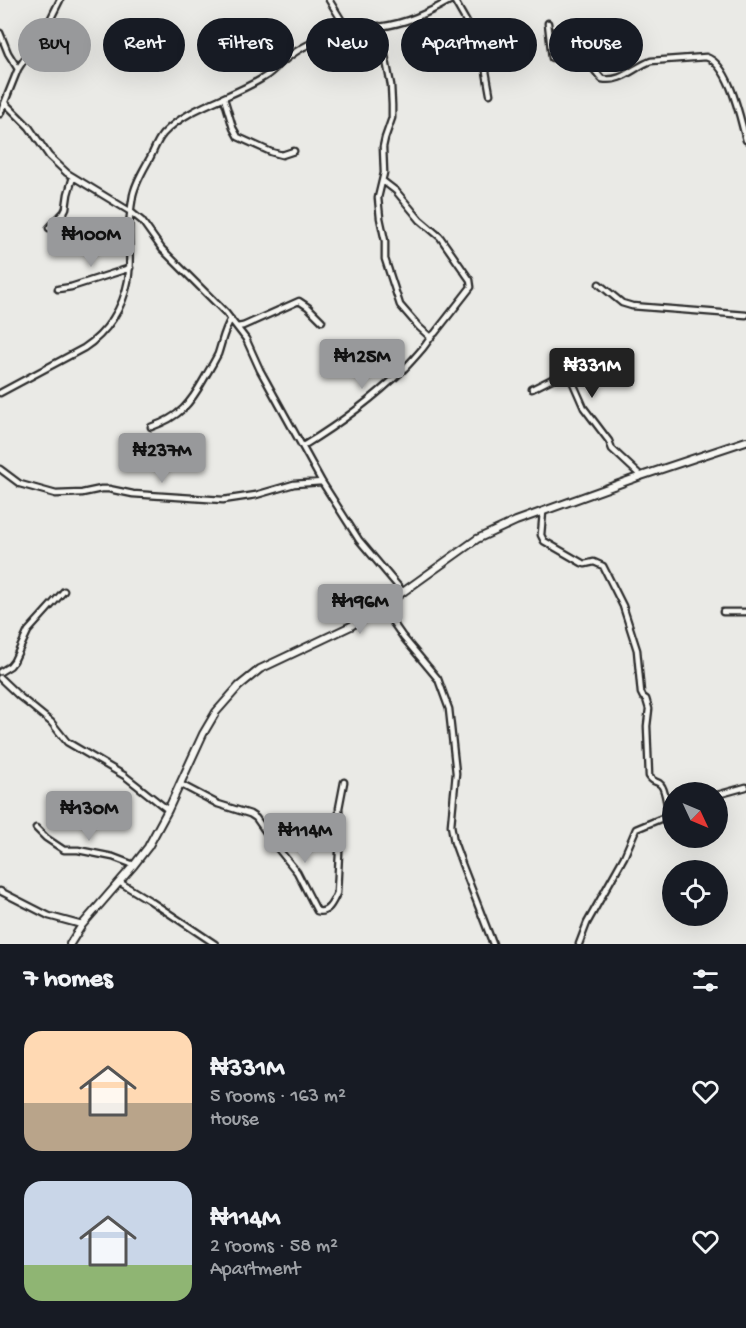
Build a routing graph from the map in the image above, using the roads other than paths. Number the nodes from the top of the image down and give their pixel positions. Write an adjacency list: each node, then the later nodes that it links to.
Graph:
1 (60, 0): 4 (street)
2 (329, 0): 5 (street)
3 (452, 0): 7 (street); 12 (street)
4 (51, 18)
5 (340, 18)
6 (548, 23): 16 (street)
7 (389, 24)
8 (0, 33): 10 (street)
9 (306, 45): 13 (street)
10 (18, 69): 14 (street)
11 (389, 72): 19 (street)
12 (490, 94)
13 (224, 98): 17 (street); 20 (street)
14 (5, 104): 15 (street); 18 (street)
15 (0, 114)
16 (746, 140)
17 (294, 151)
18 (73, 177): 20 (street); 21 (street)
19 (383, 181): 29 (street); 29 (street)
20 (131, 212): 22 (street); 26 (street)
21 (49, 228)
22 (130, 268): 24 (street); 31 (street)
23 (599, 284): 25 (street)
24 (58, 289)
25 (746, 315)
26 (231, 319): 28 (street); 32 (street)
27 (322, 321): 28 (street)
28 (237, 327): 34 (street)
29 (430, 337): 34 (street)
30 (532, 389): 36 (street)
31 (0, 393)
32 (151, 427)
33 (746, 441): 36 (street)
34 (303, 446): 37 (street)
35 (0, 469): 37 (street)
36 (641, 476): 38 (street)
37 (322, 482): 40 (street)
38 (543, 512): 40 (street); 48 (street)
39 (64, 591): 44 (street)
40 (402, 592): 41 (street)
41 (382, 607): 47 (street); 60 (street)
42 (723, 612): 43 (street)
43 (746, 612)
44 (0, 672)
45 (0, 678): 51 (street)
46 (344, 783): 47 (street)
47 (180, 784): 51 (street)
48 (662, 787)
49 (746, 787): 50 (street)
50 (728, 792)
51 (168, 810): 54 (street)
52 (662, 818): 61 (street)
53 (36, 828): 54 (street)
54 (134, 865): 55 (street)
55 (119, 882): 57 (street); 59 (street)
56 (0, 891): 57 (street)
57 (82, 925): 58 (street)
58 (70, 944)
59 (215, 944)
60 (493, 944)
61 (579, 944)

